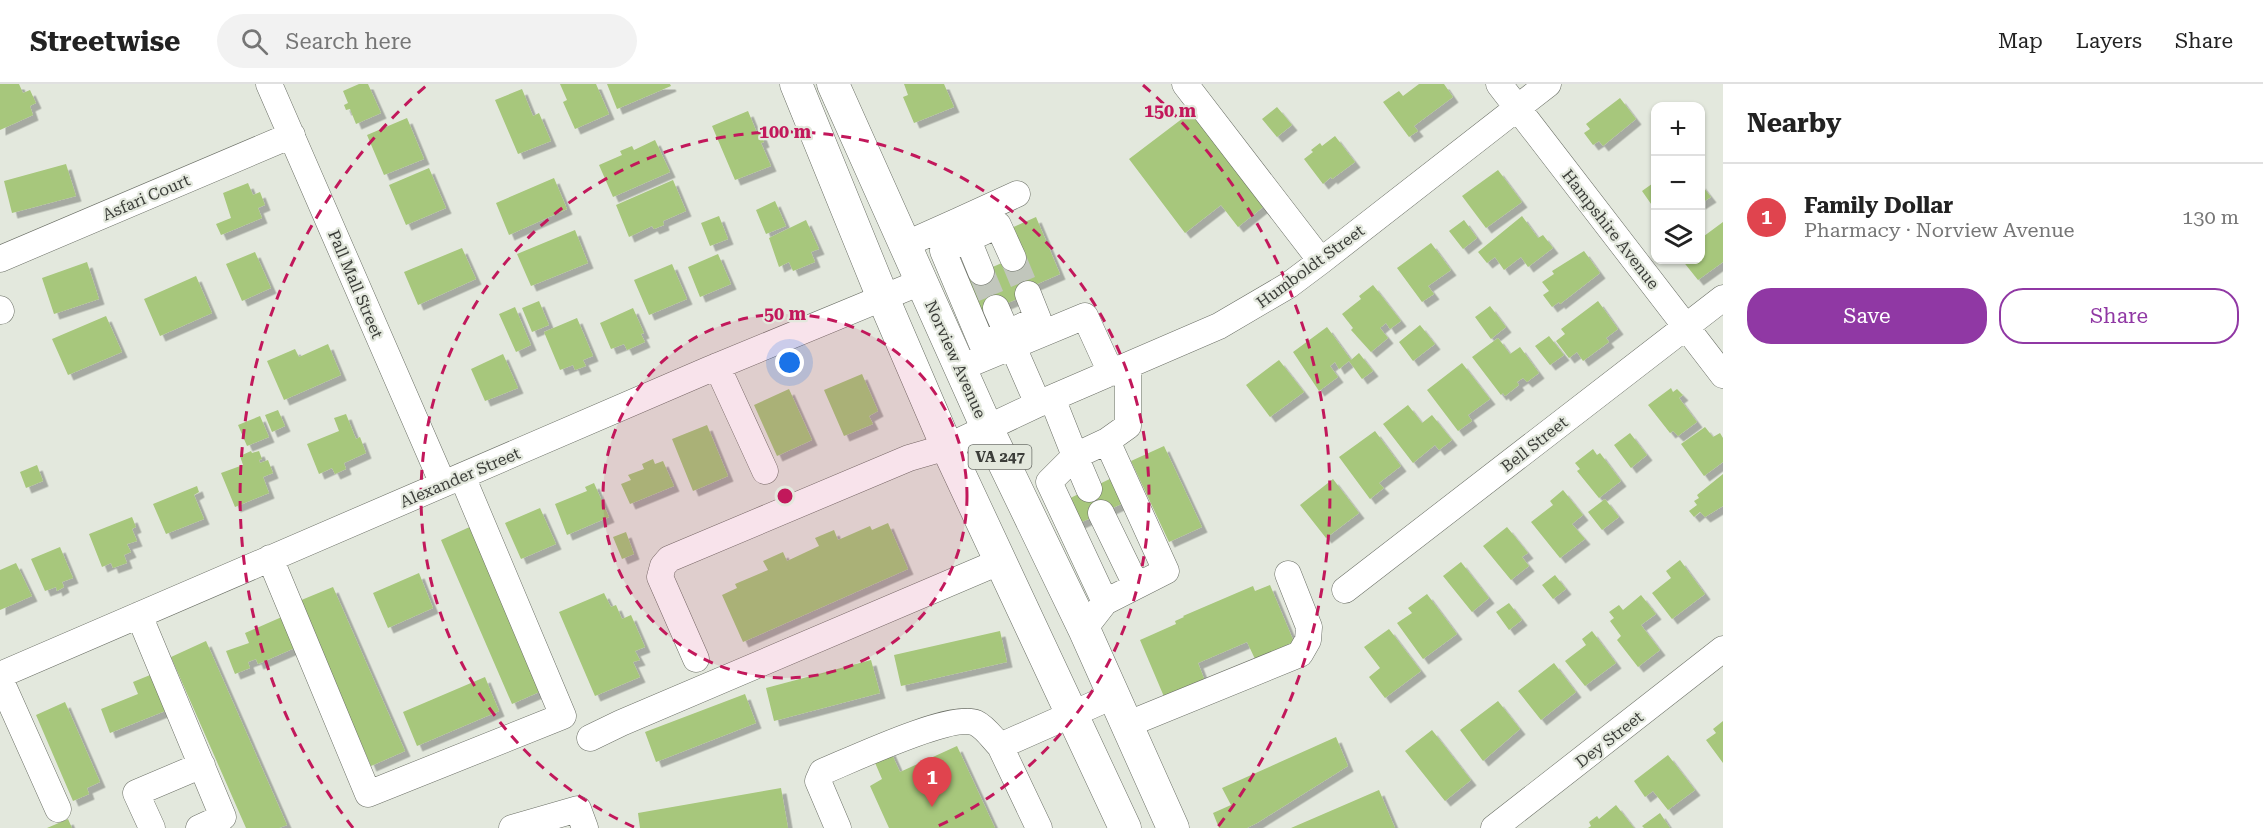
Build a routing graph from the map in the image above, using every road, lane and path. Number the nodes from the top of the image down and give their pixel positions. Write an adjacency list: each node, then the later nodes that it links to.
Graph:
1 (269, 84): 8 (street, Pall Mall Street)
2 (796, 84): 19 (main road, VA 247)
3 (833, 84): 11 (main road, Norview Avenue / VA 247)
4 (1185, 84): 14 (street)
5 (1499, 84): 7 (street, Hampshire Avenue)
6 (1548, 84): 7 (street, Humboldt Street)
7 (1517, 108): 14 (street, Humboldt Street); 21 (street, Hampshire Avenue)
8 (292, 135): 13 (street, Asfari Court); 33 (street, Pall Mall Street)
9 (1017, 194): 10 (street)
10 (964, 230): 11 (street); 12 (street); 15 (street); 22 (street)
11 (904, 245): 16 (main road, Norview Avenue / VA 247)
12 (1013, 258)
13 (0, 260)
14 (1321, 261): 25 (street, Humboldt Street)
15 (981, 272)
16 (921, 282): 19 (street, Alexander Street); 24 (main road, Norview Avenue / VA 247)
17 (1028, 294): 22 (street)
18 (1723, 297): 21 (street, Bell Street)
19 (883, 298): 23 (street, Alexander Street); 30 (main road, VA 247)
20 (996, 308): 22 (street)
21 (1686, 326): 26 (street, Hampshire Avenue); 42 (street, Bell Street)
22 (1010, 340): 24 (street); 25 (street); 27 (street)
23 (717, 366): 32 (street); 33 (street, Alexander Street)
24 (960, 368): 28 (main road, Norview Avenue / VA 247)
25 (1119, 369): 27 (street, Humboldt Street); 29 (street)
26 (1723, 375)
27 (1045, 401): 28 (street, Humboldt Street); 31 (street)
28 (987, 428): 30 (street, Humboldt Street); 36 (main road, Norview Avenue / VA 247)
29 (1107, 441): 31 (street); 41 (street)
30 (947, 447): 39 (main road, VA 247); 47 (street, Humboldt Street)
31 (1075, 456): 34 (street); 35 (street)
32 (765, 471)
33 (452, 480): 38 (street, Alexander Street); 38 (street, Pall Mall Street)
34 (1049, 482): 36 (street); 43 (street)
35 (1089, 489)
36 (1020, 499): 45 (main road, Norview Avenue / VA 247)
37 (1101, 513): 41 (street)
38 (270, 558): 44 (street, Alexander Street)
39 (999, 562): 50 (main road, VA 247); 52 (street)
40 (1288, 574): 51 (street)
41 (1136, 585): 43 (street)
42 (1345, 590)
43 (1105, 602): 45 (street)
44 (139, 615): 48 (street, Alexander Street); 54 (street)
45 (1084, 629): 49 (main road, Norview Avenue / VA 247)
46 (1723, 649): 64 (street, Dey Street)
47 (696, 659)
48 (0, 677): 55 (street)
49 (1113, 696): 50 (street); 51 (main road, Norview Avenue / VA 247)
50 (1072, 713): 53 (street); 62 (main road, VA 247)
51 (1126, 725): 63 (main road, Norview Avenue / VA 247)
52 (590, 738)
53 (1000, 746): 60 (street); 61 (street)
54 (202, 765): 56 (street); 57 (street)
55 (58, 809)
56 (152, 828)
57 (199, 828)
58 (512, 828): 59 (street)
59 (585, 828)
60 (838, 828)
61 (1038, 828)
62 (1125, 828)
63 (1173, 828)
64 (1494, 828)

